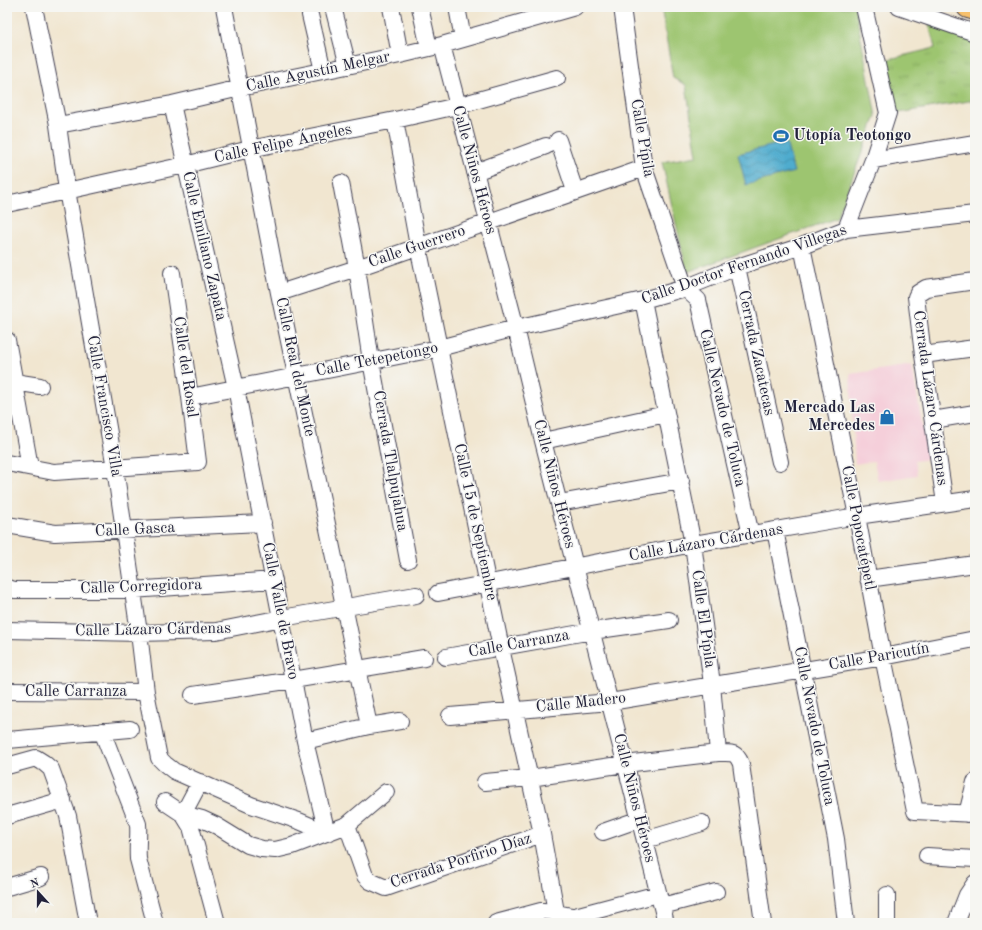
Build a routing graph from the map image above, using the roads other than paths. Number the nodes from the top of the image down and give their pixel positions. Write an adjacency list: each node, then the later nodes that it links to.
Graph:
1 (34, 7): 23 (street, Calle Francisco Villa)
2 (224, 7): 19 (street, Calle Real del Monte)
3 (333, 7): 16 (street)
4 (391, 7): 15 (street)
5 (420, 7): 14 (street, Calle Niños Héroes)
6 (457, 7): 13 (street)
7 (575, 7): 13 (street, Calle Agustín Melgar)
8 (622, 7): 28 (street, Calle Pípila)
9 (864, 7): 26 (street)
10 (898, 7): 12 (street)
11 (310, 15): 17 (street)
12 (970, 19)
13 (463, 39): 14 (street, Calle Agustín Melgar)
14 (436, 47): 15 (street, Calle Agustín Melgar); 21 (street, Calle Niños Héroes)
15 (400, 55): 16 (street, Calle Agustín Melgar)
16 (348, 66): 17 (street, Calle Agustín Melgar)
17 (323, 71): 19 (street, Calle Agustín Melgar)
18 (557, 78): 21 (street, Calle Felipe Ángeles)
19 (240, 88): 20 (street, Calle Agustín Melgar); 25 (street, Calle Real del Monte)
20 (172, 104): 23 (street, Calle Agustín Melgar); 27 (street, Calle Emiliano Zapata)
21 (457, 106): 22 (street, Calle Felipe Ángeles); 29 (street, Calle Niños Héroes)
22 (395, 120): 25 (street, Calle Felipe Ángeles); 37 (street, Calle 15 de Septiembre)
23 (58, 125): 31 (street, Calle Francisco Villa)
24 (975, 143): 26 (street)
25 (250, 149): 27 (street, Calle Felipe Ángeles); 44 (street, Calle Real del Monte)
26 (873, 160): 36 (street)
27 (185, 165): 31 (street, Calle Felipe Ángeles); 55 (street, Calle Emiliano Zapata)
28 (644, 168): 32 (street, Calle Guerrero); 43 (street, Calle Pípila)
29 (475, 172): 32 (street); 35 (street, Calle Niños Héroes)
30 (342, 183): 40 (street)
31 (67, 190): 33 (street, Calle Felipe Ángeles); 64 (street, Calle Francisco Villa)
32 (575, 192): 35 (street, Calle Guerrero)
33 (7, 204)
34 (975, 214): 36 (street, Calle Doctor Fernando Villegas)
35 (488, 222): 37 (street, Calle Guerrero); 46 (street, Calle Niños Héroes)
36 (846, 229): 38 (street, Calle Doctor Fernando Villegas)
37 (418, 246): 40 (street, Calle Guerrero); 48 (street, Calle 15 de Septiembre)
38 (802, 246): 39 (street, Calle Doctor Fernando Villegas); 69 (street, Calle Popocatépetl)
39 (737, 267): 43 (street, Calle Doctor Fernando Villegas); 62 (street, Cerrada Zacatecas)
40 (357, 268): 44 (street, Calle Guerrero); 51 (street, Cerrada Tlalpujahua)
41 (172, 273): 56 (street, Calle del Rosal)
42 (975, 281): 50 (street, Cerrada Lázaro Cárdenas)
43 (685, 288): 45 (street, Calle Doctor Fernando Villegas); 74 (street, Calle Nevado de Toluca)
44 (280, 293): 52 (street, Calle Real del Monte)
45 (643, 300): 46 (street, Calle Doctor Fernando Villegas); 58 (street, Calle El Pípila)
46 (516, 328): 48 (street, Calle Tetepetongo); 60 (street, Calle Niños Héroes)
47 (7, 340): 53 (street)
48 (439, 348): 51 (street, Calle Tetepetongo); 81 (street, Calle 15 de Septiembre)
49 (975, 348): 50 (street)
50 (923, 355): 59 (street, Cerrada Lázaro Cárdenas)
51 (372, 361): 52 (street, Calle Tetepetongo); 76 (street, Cerrada Tlalpujahua)
52 (296, 376): 55 (street, Calle Tetepetongo); 86 (street, Calle Real del Monte)
53 (14, 382): 54 (street); 63 (street)
54 (40, 386)
55 (236, 388): 56 (street, Calle Tetepetongo); 70 (street, Calle Valle de Bravo)
56 (190, 397): 64 (street, Calle del Rosal)
57 (975, 413): 59 (street)
58 (666, 414): 60 (street); 65 (street, Calle El Pípila)
59 (933, 420): 68 (street, Cerrada Lázaro Cárdenas)
60 (543, 441): 67 (street, Calle Niños Héroes)
61 (7, 462): 63 (street)
62 (780, 462)
63 (30, 467): 64 (street)
64 (115, 468): 73 (street, Calle Francisco Villa)
65 (681, 481): 67 (street); 75 (street, Calle El Pípila)
66 (975, 499): 68 (street, Calle Lázaro Cárdenas)
67 (559, 503): 78 (street, Calle Niños Héroes)
68 (945, 503): 69 (street, Calle Lázaro Cárdenas)
69 (857, 516): 72 (street, Calle Lázaro Cárdenas); 79 (street, Calle Popocatépetl)
70 (263, 523): 73 (street, Calle Gasca); 80 (street, Calle Valle de Bravo)
71 (7, 525): 73 (street, Calle Gasca)
72 (775, 530): 74 (street, Calle Lázaro Cárdenas); 98 (street, Calle Nevado de Toluca)
73 (124, 531): 83 (street, Calle Francisco Villa)
74 (751, 535): 75 (street, Calle Lázaro Cárdenas)
75 (693, 544): 78 (street, Calle Lázaro Cárdenas); 100 (street, Calle El Pípila)
76 (408, 560)
77 (975, 564): 79 (street)
78 (575, 566): 81 (street, Calle Lázaro Cárdenas); 90 (street, Calle Niños Héroes)
79 (868, 579): 95 (street, Calle Popocatépetl)
80 (274, 580): 83 (street, Calle Corregidora); 87 (street, Calle Valle de Bravo)
81 (487, 583): 84 (street, Calle Lázaro Cárdenas); 93 (street, Calle 15 de Septiembre)
82 (7, 588): 83 (street, Calle Corregidora)
83 (132, 590): 91 (street, Calle Francisco Villa)
84 (438, 593)
85 (416, 595): 86 (street, Calle Lázaro Cárdenas)
86 (345, 607): 87 (street, Calle Lázaro Cárdenas); 97 (street, Calle Real del Monte)
87 (282, 618): 91 (street, Calle Lázaro Cárdenas); 99 (street, Calle Valle de Bravo)
88 (669, 620): 90 (street, Calle Carranza)
89 (7, 630): 91 (street, Calle Lázaro Cárdenas)
90 (592, 631): 93 (street, Calle Carranza); 104 (street, Calle Niños Héroes)
91 (138, 633): 102 (street, Calle Francisco Villa)
92 (975, 639): 95 (street, Calle Paricutín)
93 (501, 648): 94 (street, Calle Carranza); 105 (street, Calle 15 de Septiembre)
94 (446, 657)
95 (883, 657): 98 (street, Calle Paricutín); 125 (street, Calle Popocatépetl)
96 (424, 658): 97 (street)
97 (358, 669): 99 (street); 108 (street, Calle Real del Monte)
98 (804, 670): 100 (street, Calle Paricutín); 151 (street, Calle Nevado de Toluca)
99 (294, 680): 103 (street); 112 (street, Calle Valle de Bravo)
100 (712, 684): 104 (street, Calle Madero); 113 (street, Calle El Pípila)
101 (7, 691): 102 (street, Calle Carranza)
102 (146, 692): 118 (street, Calle Francisco Villa)
103 (193, 695)
104 (610, 702): 105 (street, Calle Madero); 115 (street, Calle Niños Héroes)
105 (515, 710): 106 (street, Calle Madero); 117 (street, Calle 15 de Septiembre)
106 (450, 716)
107 (400, 721): 108 (street)
108 (369, 726): 112 (street)
109 (130, 729): 110 (street)
110 (102, 731): 111 (street); 146 (street)
111 (8, 738): 114 (street)
112 (305, 741): 132 (street, Calle Valle de Bravo)
113 (718, 753): 115 (street); 150 (street)
114 (40, 761): 116 (street); 122 (street)
115 (625, 764): 117 (street); 127 (street, Calle Niños Héroes)
116 (7, 766)
117 (530, 778): 119 (street); 133 (street, Calle 15 de Septiembre)
118 (200, 782): 124 (street); 128 (street, Calle Francisco Villa)
119 (485, 782)
120 (975, 782): 125 (street)
121 (386, 792): 130 (street)
122 (63, 800): 126 (street); 145 (street)
123 (165, 802): 124 (street)
124 (183, 814): 135 (street); 147 (street)
125 (971, 814)
126 (7, 816)
127 (640, 819): 131 (street); 134 (street, Calle Niños Héroes)
128 (299, 822): 132 (street, Calle Francisco Villa); 135 (street)
129 (702, 823): 134 (street)
130 (347, 825): 132 (street); 133 (street, Cerrada Porfirio Díaz)
131 (603, 832)
132 (327, 833): 135 (street)
133 (542, 834): 144 (street, Calle 15 de Septiembre)
134 (645, 840): 143 (street, Calle Niños Héroes)
135 (292, 846)
136 (927, 856): 137 (street)
137 (975, 859)
138 (40, 878): 140 (street)
139 (975, 882): 153 (street)
140 (7, 887)
141 (716, 892): 143 (street)
142 (887, 895): 152 (street)
143 (660, 900): 144 (street); 149 (street, Calle Niños Héroes)
144 (556, 918): 148 (street)
145 (88, 923)
146 (155, 923)
147 (217, 923)
148 (496, 923)
149 (666, 923)
150 (763, 923)
151 (846, 923)
152 (887, 923)
153 (956, 923)

